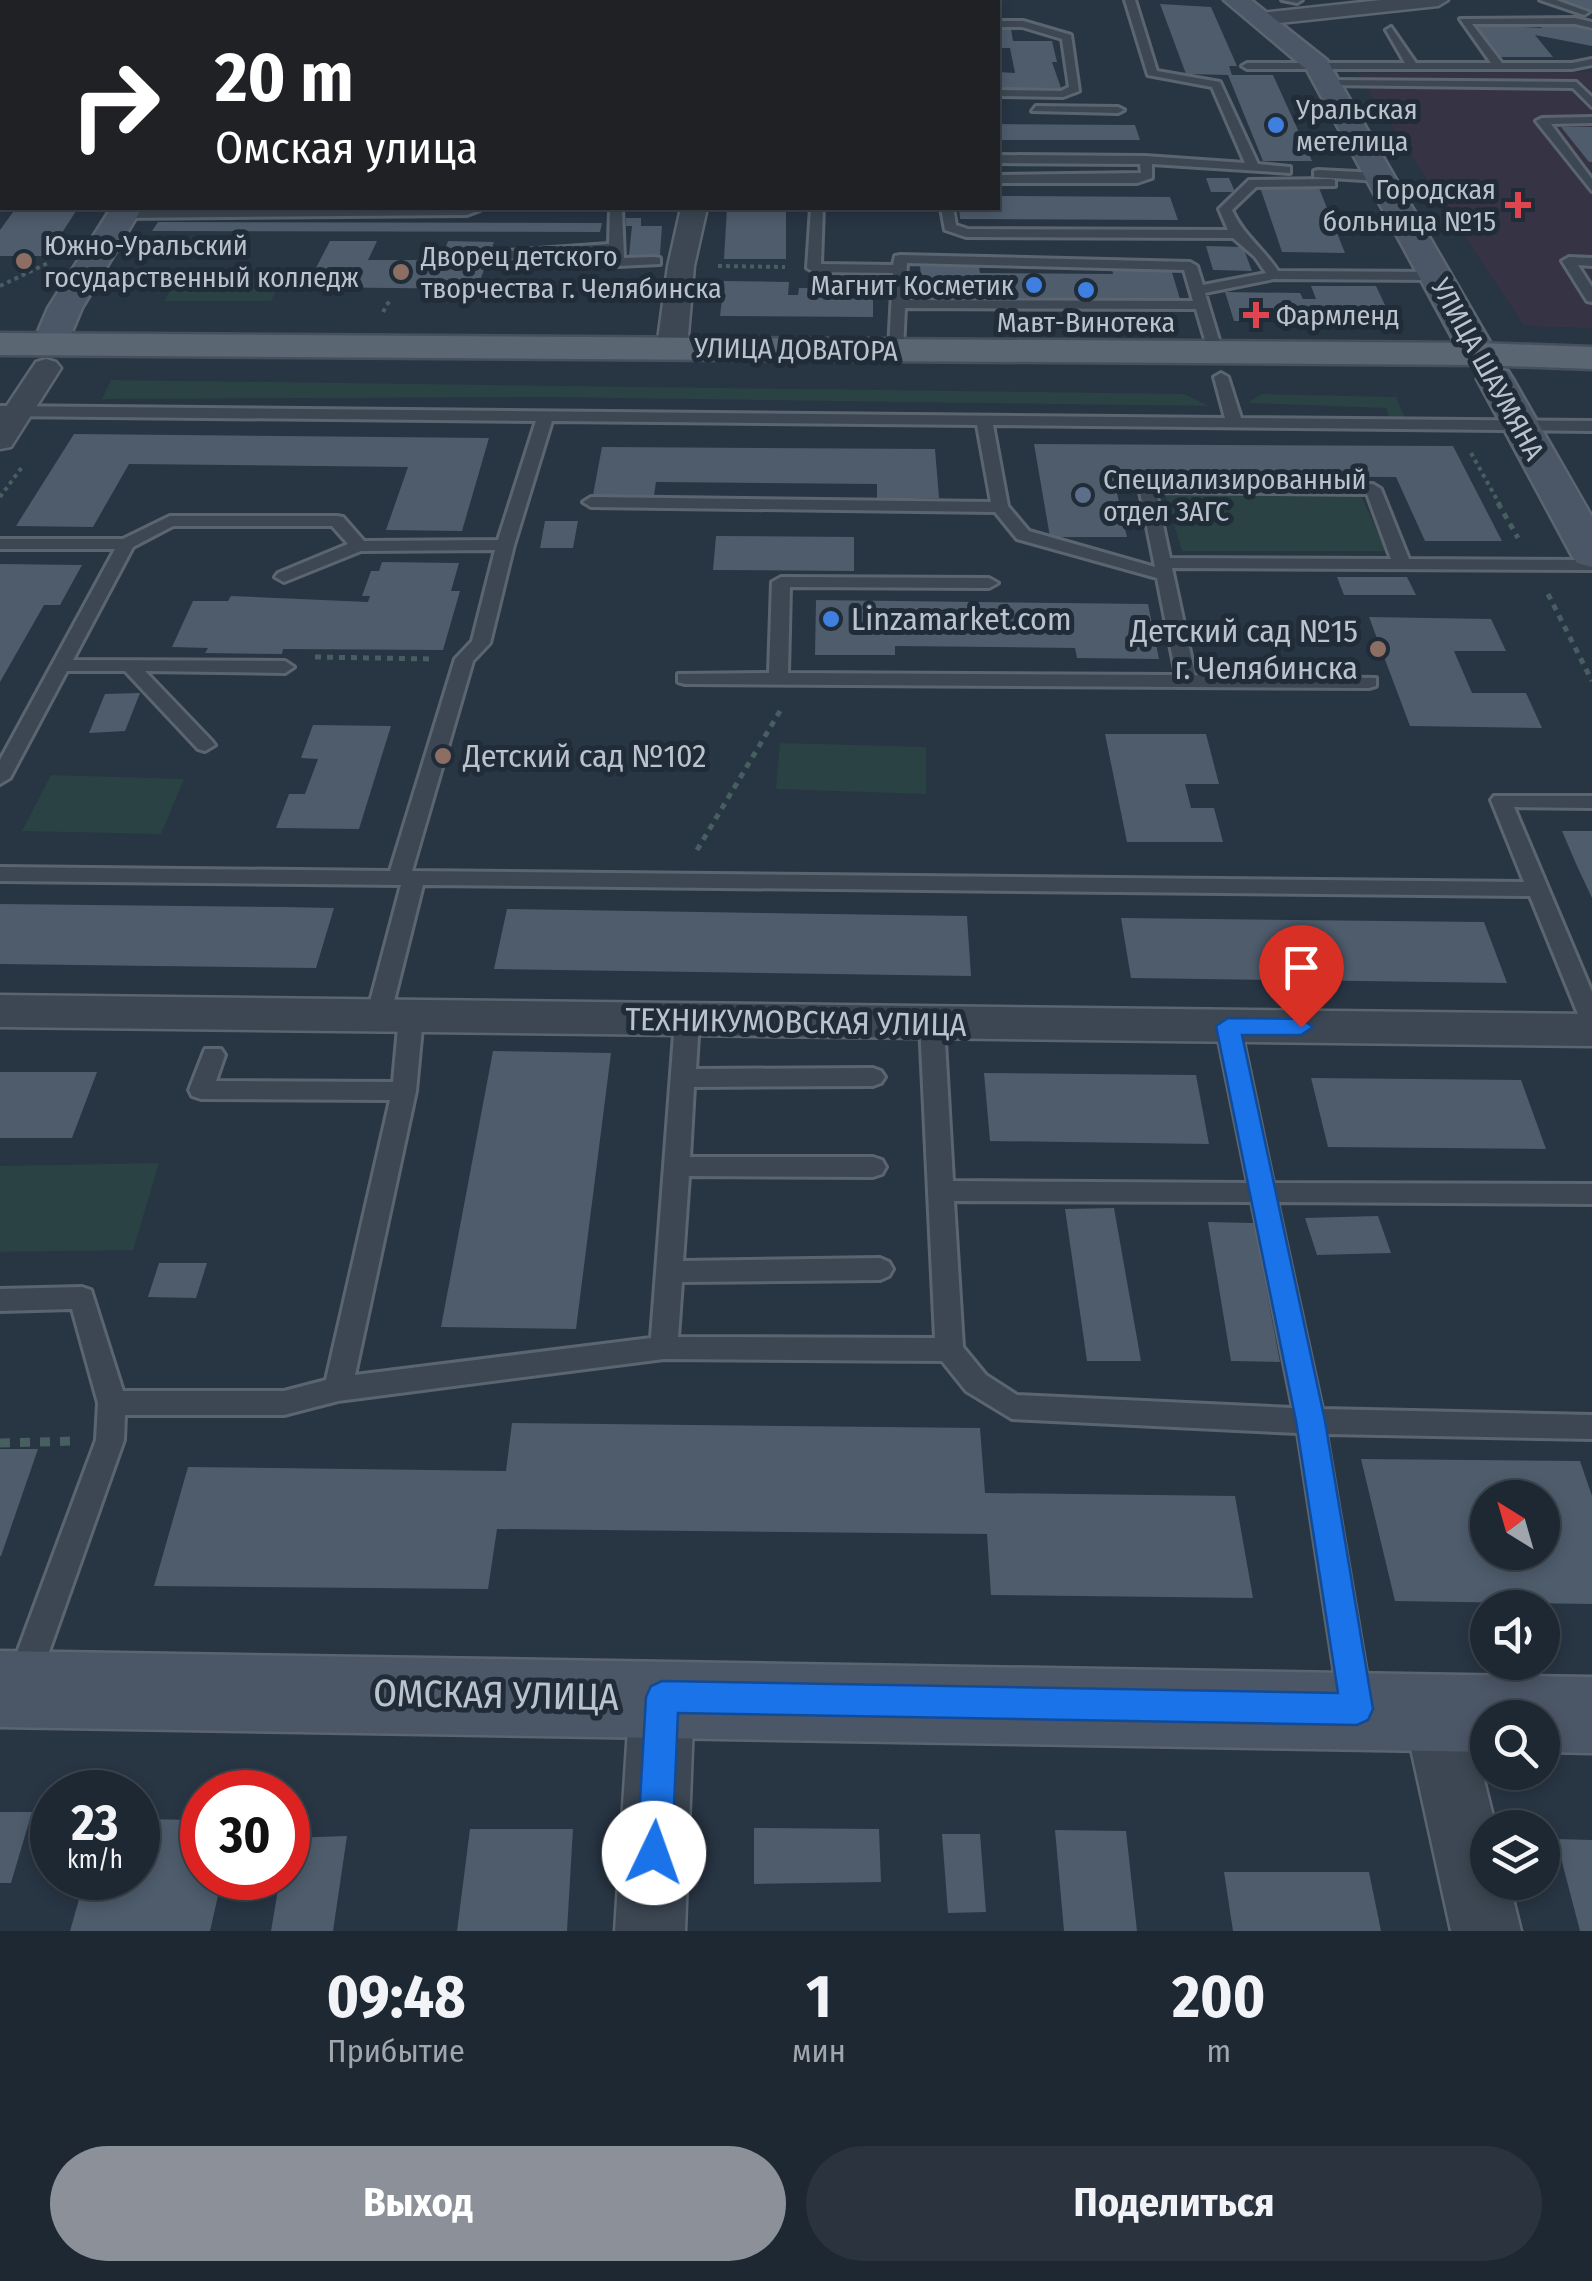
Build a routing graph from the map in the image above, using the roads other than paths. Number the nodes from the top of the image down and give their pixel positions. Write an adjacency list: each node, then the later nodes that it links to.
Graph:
1 (1130, 0): 27 (lane)
2 (1236, 0): 9 (street, УЛИЦА ШАУМЯНА)
3 (1287, 0): 4 (lane)
4 (1297, 0)
5 (1438, 0): 7 (street)
6 (1545, 0): 8 (lane)
7 (1365, 3): 9 (street)
8 (1592, 15)
9 (1261, 19): 17 (street, УЛИЦА ШАУМЯНА)
10 (1000, 24): 20 (lane)
11 (1592, 25): 15 (lane)
12 (1390, 30): 14 (lane)
13 (1592, 62): 15 (lane)
14 (1411, 64): 15 (lane); 17 (lane)
15 (1498, 65)
16 (1247, 66): 17 (lane)
17 (1322, 74): 18 (lane); 28 (street, УЛИЦА ШАУМЯНА)
18 (1576, 85): 19 (lane); 21 (lane)
19 (1592, 85)
20 (1000, 94)
21 (1592, 104)
22 (1015, 109): 23 (lane)
23 (1118, 110)
24 (1592, 120): 31 (lane)
25 (1000, 159): 26 (lane)
26 (1145, 160): 27 (lane); 29 (lane)
27 (1252, 166): 28 (lane)
28 (1380, 177): 45 (street, УЛИЦА ШАУМЯНА)
29 (1000, 178)
30 (1332, 183): 38 (lane)
31 (1592, 187)
32 (471, 210): 37 (lane)
33 (616, 210): 39 (lane)
34 (693, 210): 42 (street)
35 (816, 210): 43 (lane)
36 (947, 210): 38 (lane)
37 (124, 211): 52 (street)
38 (1236, 234): 44 (lane)
39 (616, 248): 40 (lane); 42 (lane)
40 (495, 256)
41 (1592, 262): 47 (lane)
42 (668, 264): 50 (street)
43 (901, 270): 46 (lane); 48 (lane)
44 (1274, 275): 45 (lane); 46 (lane)
45 (1436, 276): 55 (street, УЛИЦА ШАУМЯНА)
46 (1202, 298): 48 (lane); 54 (lane)
47 (1592, 298)
48 (896, 304): 51 (lane)
49 (0, 344): 52 (main road, УЛИЦА ДОВАТОРА)
50 (672, 347): 51 (main road, УЛИЦА ДОВАТОРА); 52 (main road, УЛИЦА ДОВАТОРА)
51 (896, 350): 54 (main road, УЛИЦА ДОВАТОРА)
52 (49, 356): 54 (main road, УЛИЦА ДОВАТОРА); 56 (main road, УЛИЦА ДОВАТОРА); 58 (street)
53 (1592, 358): 55 (main road, УЛИЦА ДОВАТОРА)
54 (1218, 365): 55 (main road, УЛИЦА ДОВАТОРА); 61 (lane)
55 (1487, 367): 57 (main road, УЛИЦА ДОВАТОРА); 62 (street, УЛИЦА ШАУМЯНА)
56 (0, 368)
57 (1592, 382)
58 (10, 411): 59 (lane); 64 (street)
59 (545, 417): 60 (lane); 70 (lane)
60 (984, 420): 61 (lane); 66 (lane)
61 (1234, 422): 62 (lane)
62 (1520, 425): 63 (lane); 71 (street, УЛИЦА ШАУМЯНА)
63 (1592, 426)
64 (0, 440)
65 (591, 502): 66 (lane)
66 (1000, 507): 74 (lane)
67 (0, 544): 68 (lane)
68 (126, 544): 69 (lane); 77 (lane)
69 (359, 546): 70 (lane); 75 (lane)
70 (505, 546): 88 (lane)
71 (1592, 554)
72 (1402, 564): 73 (lane); 74 (lane); 74 (lane)
73 (1592, 566)
74 (1164, 568): 82 (lane)
75 (284, 577)
76 (989, 583): 81 (lane)
77 (60, 665): 78 (lane); 85 (lane)
78 (130, 666): 79 (lane); 84 (lane)
79 (285, 667)
80 (685, 678): 81 (lane)
81 (778, 678): 82 (lane)
82 (1187, 680): 83 (lane)
83 (1369, 682)
84 (205, 745)
85 (0, 778)
86 (1592, 802): 89 (lane)
87 (0, 874): 88 (lane)
88 (406, 878): 89 (lane); 91 (lane)
89 (1538, 889): 92 (lane)
90 (0, 1011): 91 (street, ТЕХНИКУМОВСКАЯ УЛИЦА)
91 (395, 1017): 93 (street, ТЕХНИКУМОВСКАЯ УЛИЦА); 100 (lane)
92 (1592, 1019)
93 (687, 1020): 94 (street, ТЕХНИКУМОВСКАЯ УЛИЦА); 98 (lane)
94 (932, 1024): 95 (street, ТЕХНИКУМОВСКАЯ УЛИЦА); 103 (lane)
95 (1228, 1026): 96 (street, ТЕХНИКУМОВСКАЯ УЛИЦА); 104 (lane)
96 (1592, 1030)
97 (213, 1055): 100 (lane)
98 (683, 1078): 99 (lane); 101 (lane)
99 (873, 1078)
100 (404, 1091): 111 (lane)
101 (677, 1166): 102 (lane); 107 (lane)
102 (873, 1166)
103 (940, 1191): 104 (lane); 110 (lane)
104 (1264, 1191): 105 (lane); 113 (lane)
105 (1592, 1194)
106 (880, 1269): 107 (lane)
107 (669, 1272): 109 (lane)
108 (0, 1300): 112 (lane)
109 (664, 1348): 110 (lane); 111 (lane)
110 (949, 1350): 113 (lane)
111 (338, 1389): 112 (lane)
112 (112, 1403): 115 (lane)
113 (1310, 1421): 114 (lane); 117 (lane)
114 (1592, 1427)
115 (10, 1689): 116 (street, ОМСКАЯ УЛИЦА)
116 (662, 1697): 117 (street, ОМСКАЯ УЛИЦА); 120 (street)
117 (1357, 1709): 118 (street, ОМСКАЯ УЛИЦА)
118 (1434, 1712): 119 (street, ОМСКАЯ УЛИЦА); 121 (street)
119 (1592, 1715)
120 (650, 1931)
121 (1486, 1931)

